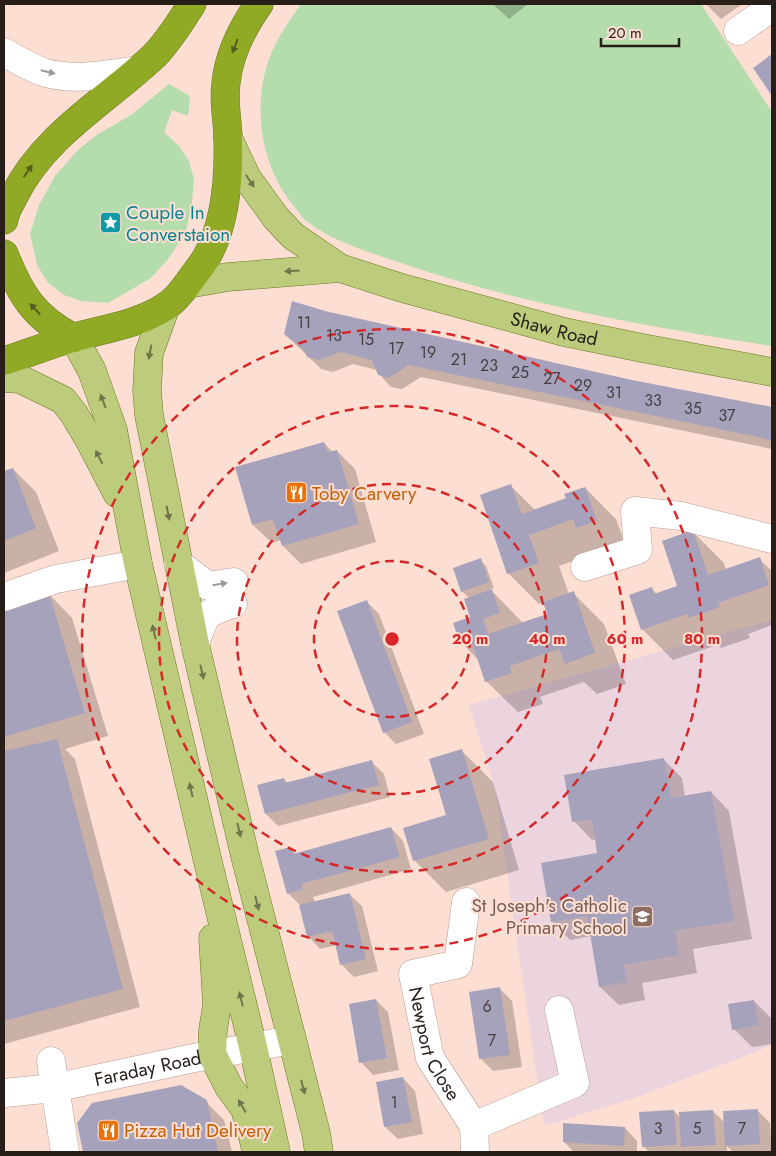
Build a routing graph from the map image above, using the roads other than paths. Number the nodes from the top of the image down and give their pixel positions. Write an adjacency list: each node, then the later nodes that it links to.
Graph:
1 (192, 4): 6 (highway)
2 (258, 4): 7 (highway, one-way to 7)
3 (772, 7): 4 (street)
4 (738, 31)
5 (4, 52): 6 (street, one-way to 6)
6 (138, 70): 8 (highway, one-way to 6)
7 (228, 138): 10 (main road, Shaw Road, one-way to 10); 11 (highway)
8 (4, 215)
9 (4, 254): 13 (highway, one-way to 9)
10 (340, 268): 11 (main road, Shaw Road, one-way to 11); 15 (main road, Shaw Road)
11 (188, 284): 12 (highway)
12 (166, 306): 13 (highway); 20 (main road, one-way to 20)
13 (74, 338): 14 (highway); 17 (main road, one-way to 13)
14 (4, 361)
15 (772, 372)
16 (4, 378): 17 (main road, one-way to 16)
17 (129, 516): 19 (main road)
18 (772, 539): 21 (street)
19 (138, 564): 22 (street); 24 (main road, one-way to 19)
20 (178, 564): 23 (main road); 23 (street, one-way to 23)
21 (585, 567)
22 (4, 597)
23 (195, 644): 27 (main road, one-way to 27)
24 (208, 862): 28 (main road, one-way to 24); 29 (main road)
25 (466, 902): 33 (street, Newport Close)
26 (559, 1010): 33 (street)
27 (292, 1040): 28 (street, Faraday Road); 37 (main road, one-way to 37)
28 (253, 1047): 29 (street, Faraday Road); 36 (main road)
29 (212, 1054): 31 (street, Faraday Road); 35 (main road, one-way to 29)
30 (51, 1061): 31 (street)
31 (54, 1088): 32 (street, Faraday Road); 34 (street)
32 (4, 1093)
33 (474, 1139)
34 (66, 1152)
35 (257, 1152)
36 (276, 1152)
37 (319, 1152)

